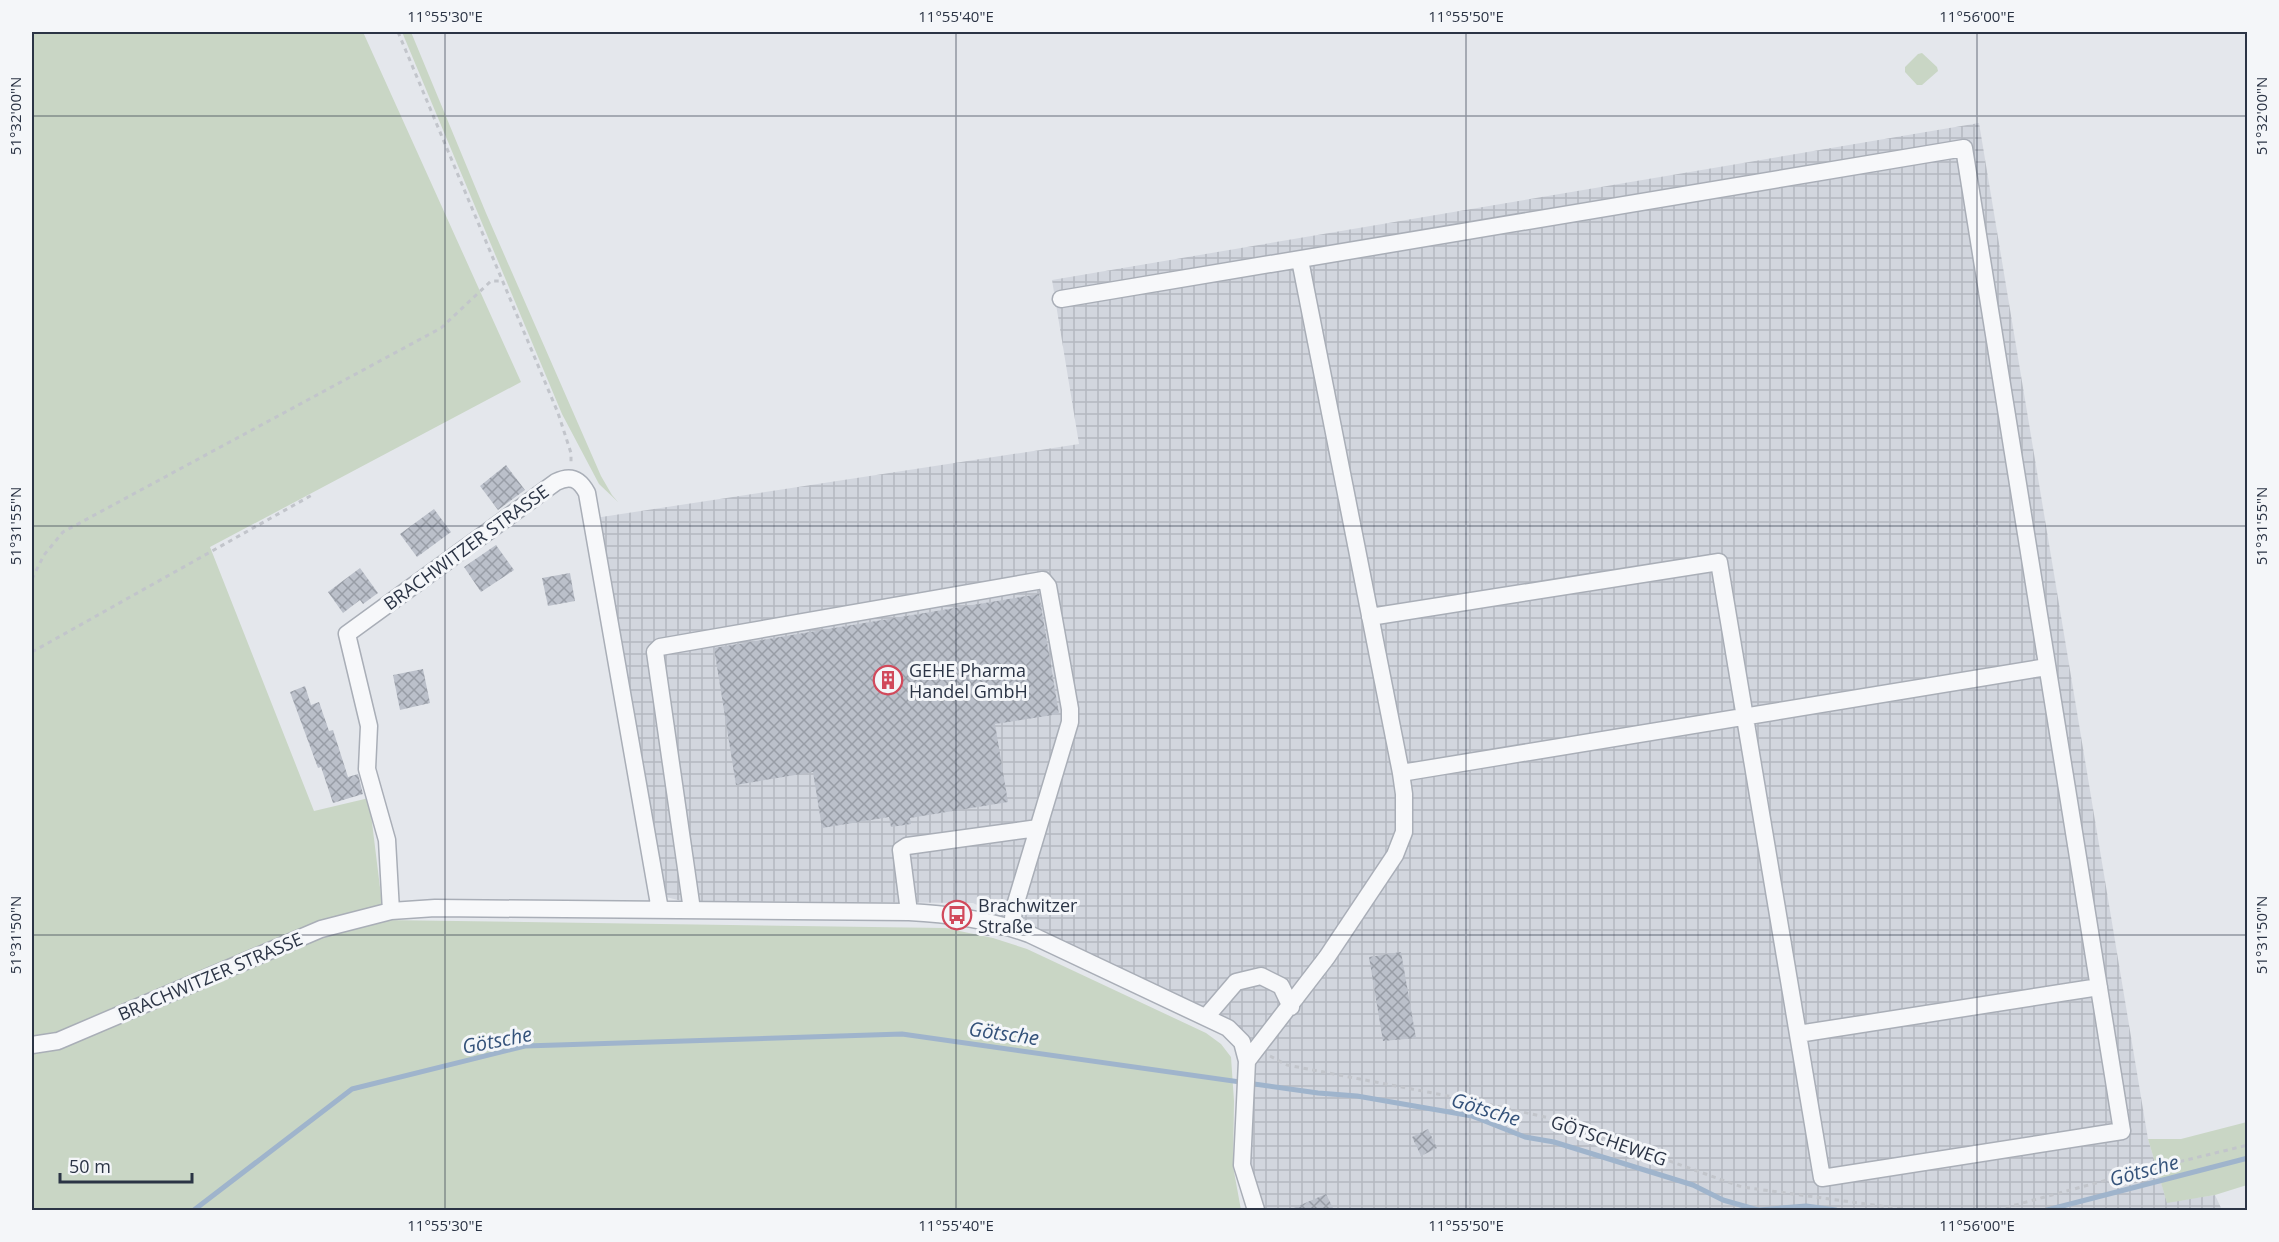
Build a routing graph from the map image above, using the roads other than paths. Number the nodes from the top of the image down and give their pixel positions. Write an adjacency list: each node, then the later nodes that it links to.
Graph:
1 (1300, 260): 2 (street); 3 (street); 4 (street)
2 (1061, 299)
3 (1370, 617): 5 (street); 6 (street)
4 (2047, 667): 5 (street); 13 (street)
5 (1745, 716): 6 (street); 16 (street)
6 (1401, 773): 14 (street)
7 (1038, 828): 9 (street); 11 (street); 12 (street)
8 (660, 910): 9 (street, BRACHWITZER STRASSE); 10 (street, BRACHWITZER STRASSE); 10 (street, BRACHWITZER STRASSE)
9 (692, 910): 11 (street, BRACHWITZER STRASSE)
10 (391, 911): 17 (street, BRACHWITZER STRASSE)
11 (909, 912): 12 (street, BRACHWITZER STRASSE)
12 (1012, 928): 15 (street, BRACHWITZER STRASSE)
13 (2099, 987): 16 (street); 16 (street)
14 (1291, 1007): 15 (street); 18 (street)
15 (1206, 1017): 18 (street, BRACHWITZER STRASSE)
16 (1798, 1034)
17 (32, 1045)
18 (1252, 1054): 19 (street)
19 (1256, 1210)

